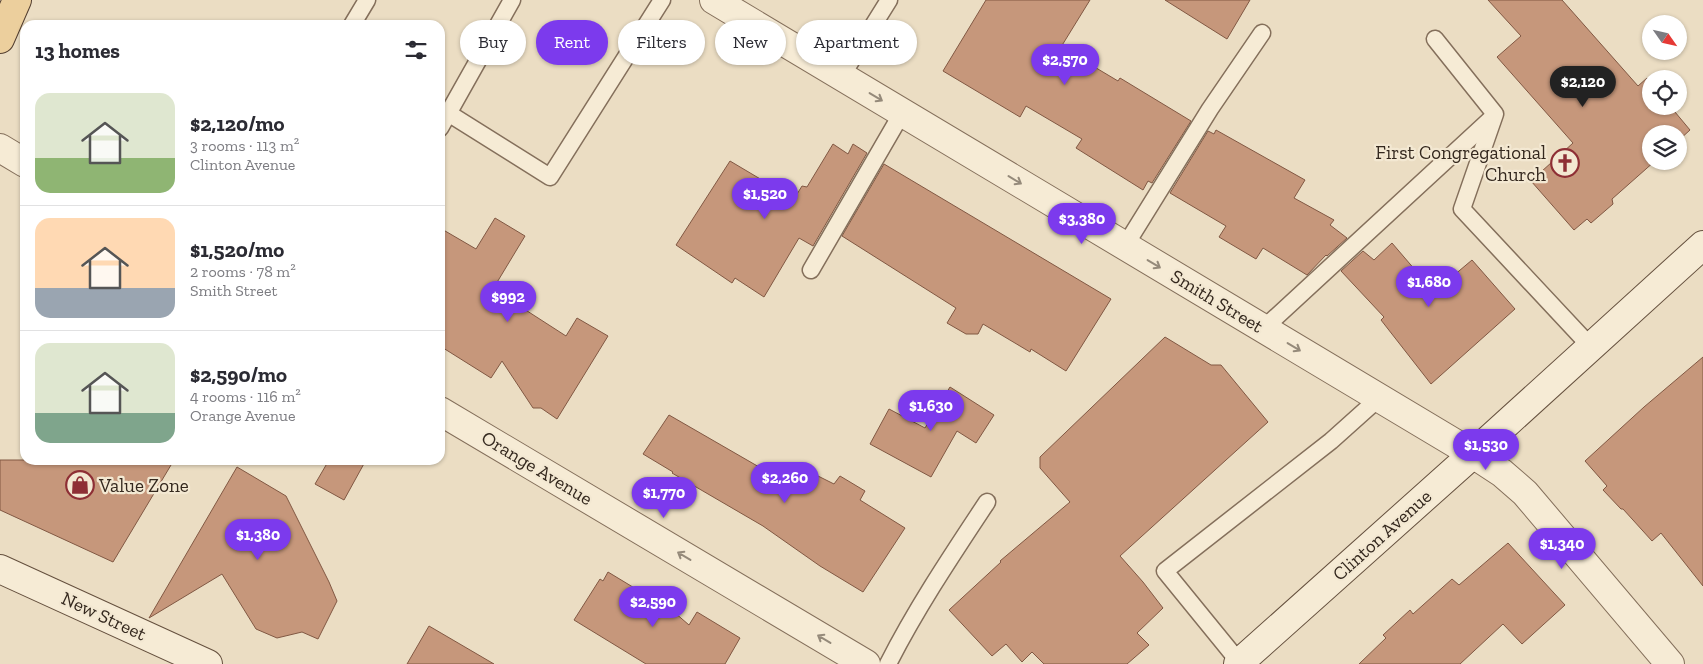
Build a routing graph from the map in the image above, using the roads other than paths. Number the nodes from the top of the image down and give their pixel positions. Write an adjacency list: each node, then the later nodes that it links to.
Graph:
1 (17, 0): 9 (main road)
2 (367, 0): 7 (lane)
3 (512, 0): 14 (lane)
4 (662, 0): 15 (lane)
5 (714, 0): 11 (street, Smith Street)
6 (889, 0): 11 (lane)
7 (355, 20)
8 (1262, 32): 19 (lane)
9 (0, 39)
10 (1435, 39): 13 (lane)
11 (842, 77): 12 (street, Smith Street, one-way to 12)
12 (902, 113): 19 (street, Smith Street, one-way to 19); 20 (lane)
13 (1495, 114): 21 (lane); 22 (lane)
14 (445, 118)
15 (445, 121)
16 (0, 148): 17 (street)
17 (20, 160)
18 (1703, 244): 22 (street, Clinton Avenue)
19 (1125, 246): 21 (street, Smith Street, one-way to 21)
20 (811, 270)
21 (1263, 329): 23 (street, Smith Street, one-way to 23)
22 (1591, 346): 25 (street, Clinton Avenue)
23 (1378, 398): 25 (street, Smith Street); 29 (lane)
24 (445, 414): 30 (street, Orange Avenue, one-way to 24)
25 (1473, 454): 29 (street, Clinton Avenue); 32 (street, Smith Street)
26 (987, 502): 31 (lane)
27 (0, 569): 28 (street, New Street)
28 (193, 661)
29 (1239, 663)
30 (866, 664)
31 (888, 664)
32 (1670, 664)

